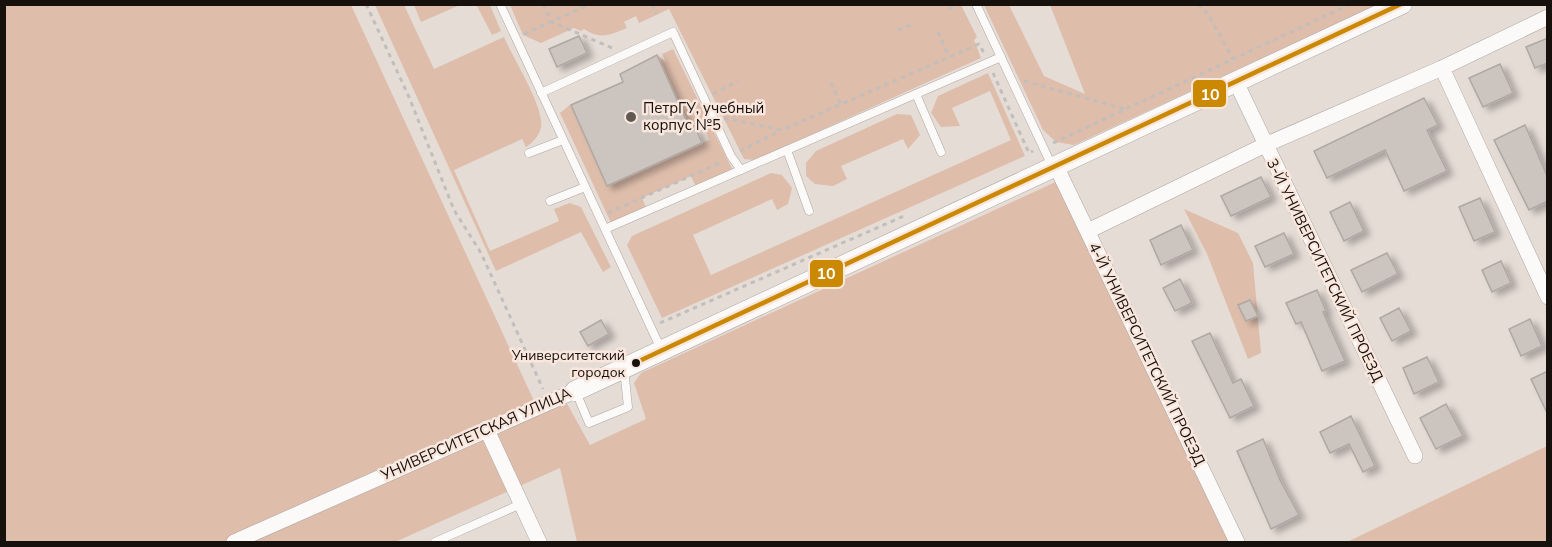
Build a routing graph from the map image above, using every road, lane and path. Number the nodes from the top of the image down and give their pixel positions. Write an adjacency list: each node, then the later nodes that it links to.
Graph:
1 (366, 4): 57 (path)
2 (500, 4): 28 (lane)
3 (543, 4): 14 (path)
4 (590, 4): 14 (path)
5 (652, 4): 12 (path)
6 (960, 4): 11 (path)
7 (976, 4): 21 (lane)
8 (1198, 4): 22 (path)
9 (1351, 4): 22 (path)
10 (1402, 4): 26 (street, УНИВЕРСИТЕТСКАЯ УЛИЦА)
11 (949, 9)
12 (656, 14)
13 (1548, 17): 23 (street)
14 (552, 22): 18 (path); 19 (path)
15 (913, 24): 16 (path)
16 (898, 30)
17 (938, 33): 20 (path)
18 (523, 35)
19 (625, 54): 28 (lane); 41 (lane)
20 (949, 57)
21 (1001, 57): 24 (lane); 29 (lane)
22 (1233, 59): 32 (path)
23 (1442, 68): 35 (street); 52 (street)
24 (1010, 76): 32 (path); 36 (lane)
25 (738, 81): 30 (path)
26 (1236, 82): 35 (street, 3-Й УНИВЕРСИТЕТСКИЙ ПРОЕЗД); 43 (street, УНИВЕРСИТЕТСКАЯ УЛИЦА)
27 (831, 83): 31 (path)
28 (541, 93): 34 (lane)
29 (916, 94): 37 (lane); 38 (lane)
30 (712, 95)
31 (841, 105)
32 (1126, 109): 36 (path)
33 (782, 130): 41 (path)
34 (563, 140): 39 (lane); 45 (lane)
35 (1265, 145): 51 (street); 59 (street, 3-Й УНИВЕРСИТЕТСКИЙ ПРОЕЗД)
36 (1045, 148): 43 (lane)
37 (787, 150): 44 (lane); 47 (lane)
38 (941, 152)
39 (529, 153)
40 (1029, 153): 42 (path)
41 (729, 158): 44 (lane); 48 (path)
42 (1032, 160)
43 (1054, 167): 51 (street, 4-Й УНИВЕРСИТЕТСКИЙ ПРОЕЗД); 54 (street, УНИВЕРСИТЕТСКАЯ УЛИЦА)
44 (741, 170): 50 (lane)
45 (585, 187): 46 (lane); 50 (lane)
46 (550, 201)
47 (809, 211)
48 (608, 213)
49 (911, 213): 53 (path)
50 (605, 229): 54 (lane)
51 (1088, 231): 64 (street, 4-Й УНИВЕРСИТЕТСКИЙ ПРОЕЗД)
52 (1548, 297)
53 (655, 314)
54 (662, 351): 55 (street, УНИВЕРСИТЕТСКАЯ УЛИЦА)
55 (624, 368): 56 (street, УНИВЕРСИТЕТСКАЯ УЛИЦА); 56 (lane)
56 (575, 391): 57 (street, УНИВЕРСИТЕТСКАЯ УЛИЦА)
57 (548, 402): 58 (street, УНИВЕРСИТЕТСКАЯ УЛИЦА)
58 (486, 428): 60 (street); 61 (street, УНИВЕРСИТЕТСКАЯ УЛИЦА)
59 (1415, 456)
60 (521, 504): 62 (lane); 63 (street)
61 (234, 543)
62 (435, 543)
63 (539, 543)
64 (1237, 543)

